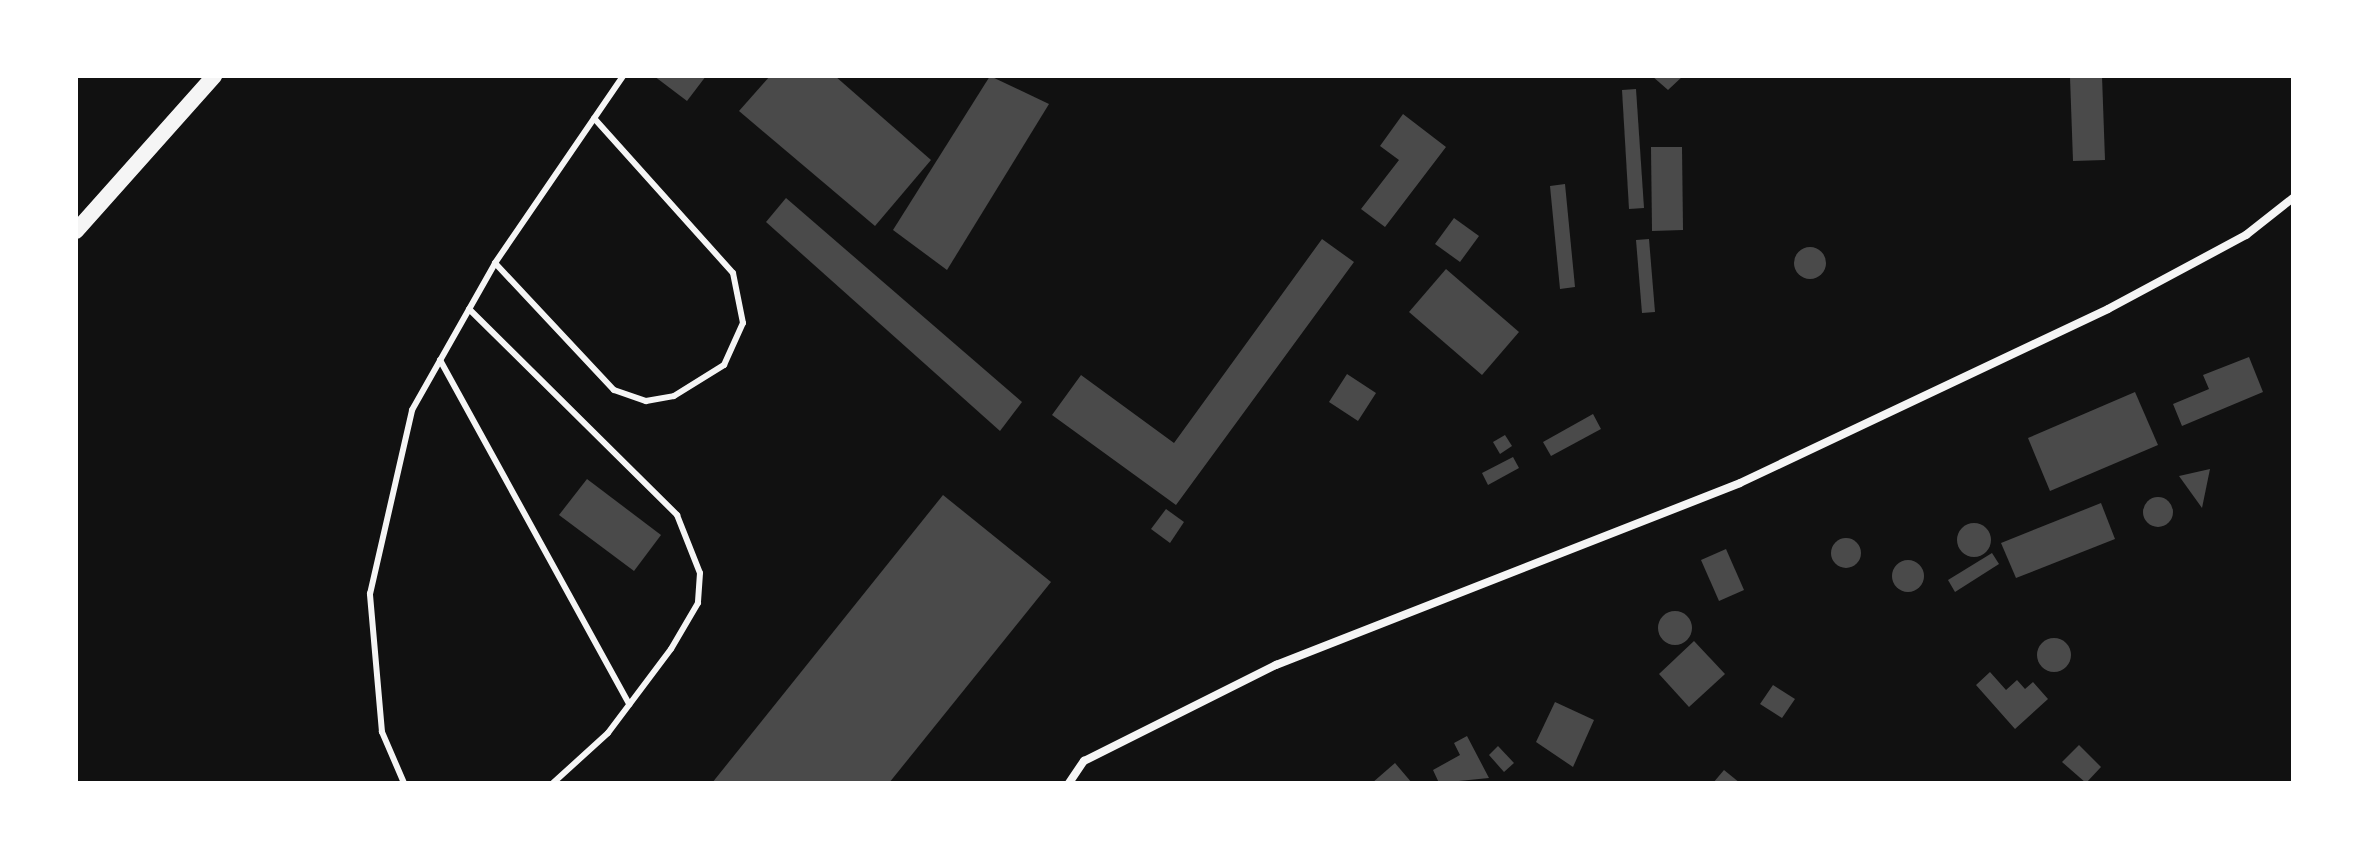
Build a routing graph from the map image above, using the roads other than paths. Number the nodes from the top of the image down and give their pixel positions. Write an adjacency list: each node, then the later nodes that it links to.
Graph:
1 (214, 76): 5 (main road)
2 (623, 76): 3 (lane)
3 (594, 118): 6 (lane); 6 (lane)
4 (2293, 198): 12 (street)
5 (76, 231)
6 (495, 263): 7 (lane)
7 (469, 309): 8 (lane); 9 (lane)
8 (440, 360): 9 (lane); 10 (lane)
9 (629, 704): 11 (lane)
10 (404, 783)
11 (553, 783)
12 (1069, 783)

